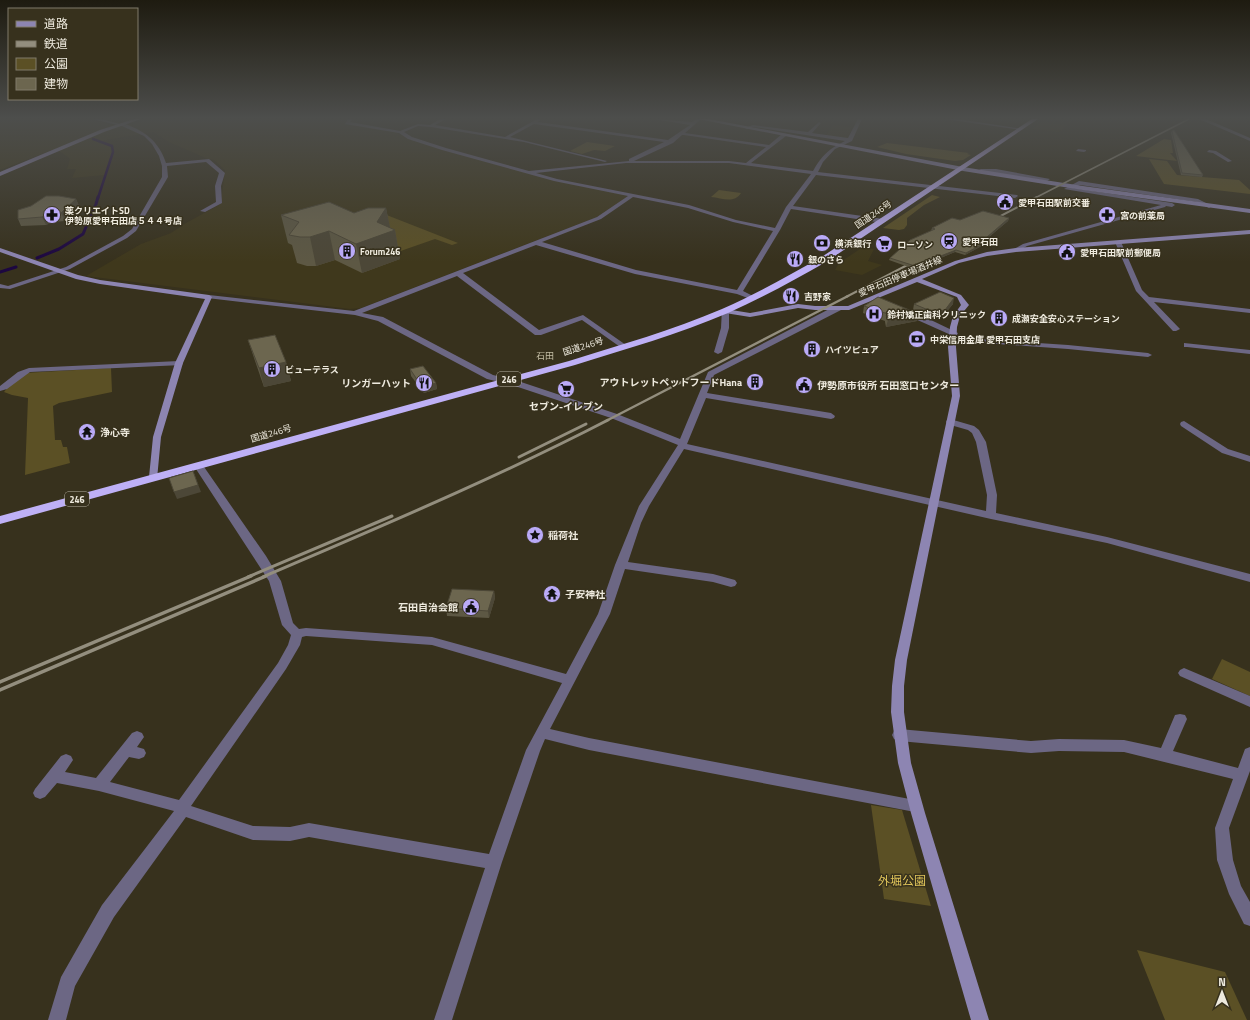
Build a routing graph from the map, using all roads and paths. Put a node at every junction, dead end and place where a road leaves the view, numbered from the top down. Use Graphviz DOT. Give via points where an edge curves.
graph roads {
  1 [pos="18,167"];
  2 [pos="165,167"];
  3 [pos="214,167"];
  4 [pos="511,167"];
  5 [pos="579,167"];
  6 [pos="765,167"];
  7 [pos="818,167"];
  8 [pos="955,167"];
  9 [pos="963,168"];
  10 [pos="530,172"];
  11 [pos="981,172"];
  12 [pos="0,174"];
  13 [pos="815,174"];
  14 [pos="1047,179"];
  15 [pos="935,187"];
  16 [pos="633,196"];
  17 [pos="1015,196"];
  18 [pos="1180,202"];
  19 [pos="1172,205"];
  20 [pos="1209,206"];
  21 [pos="789,207"];
  22 [pos="203,211"];
  23 [pos="1250,211"];
  24 [pos="883,221"];
  25 [pos="777,230"];
  26 [pos="1250,232"];
  27 [pos="1118,242"];
  28 [pos="537,243"];
  29 [pos="0,250"];
  30 [pos="1016,250"];
  31 [pos="58,272"];
  32 [pos="458,273"];
  33 [pos="916,279"];
  34 [pos="0,286"];
  35 [pos="739,292"];
  36 [pos="209,297"];
  37 [pos="753,298"];
  38 [pos="871,298"];
  39 [pos="1146,299"];
  40 [pos="885,303"];
  41 [pos="838,308"];
  42 [pos="899,308"];
  43 [pos="724,311"];
  44 [pos="1250,311"];
  45 [pos="355,314"];
  46 [pos="1176,329"];
  47 [pos="954,336"];
  48 [pos="1187,345"];
  49 [pos="623,346"];
  50 [pos="718,352"];
  51 [pos="1250,352"];
  52 [pos="1148,355"];
  53 [pos="179,363"];
  54 [pos="504,381"];
  55 [pos="0,388"];
  56 [pos="703,395"];
  57 [pos="830,416"];
  58 [pos="950,422"];
  59 [pos="1184,424"];
  60 [pos="682,444"];
  61 [pos="1250,460"];
  62 [pos="199,466"];
  63 [pos="154,477"];
  64 [pos="934,502"];
  65 [pos="991,516"];
  66 [pos="0,520"];
  67 [pos="620,565"];
  68 [pos="1250,578"];
  69 [pos="731,583"];
  70 [pos="297,634"];
  71 [pos="1184,673"];
  72 [pos="570,680"];
  73 [pos="1250,702"];
  74 [pos="1180,719"];
  75 [pos="543,732"];
  76 [pos="899,735"];
  77 [pos="137,737"];
  78 [pos="1250,753"];
  79 [pos="1165,755"];
  80 [pos="66,760"];
  81 [pos="1241,775"];
  82 [pos="54,776"];
  83 [pos="99,785"];
  84 [pos="40,794"];
  85 [pos="915,806"];
  86 [pos="182,808"];
  87 [pos="494,862"];
  88 [pos="1250,918"];
  89 [pos="57,1020"];
  90 [pos="443,1020"];
  91 [pos="980,1020"];
  1 -- 12 [label="street"];
  2 -- 31 [label="street" via="166,177 131,233"];
  3 -- 22 [label="street" via="222,173 218,186 219,202"];
  4 -- 10 [label="street"];
  5 -- 10 [label="street"];
  6 -- 13 [label="street"];
  7 -- 13 [label="street"];
  8 -- 9 [label="street"];
  9 -- 11 [label="street"];
  9 -- 15 [label="highway, 国道246号 / 246"];
  10 -- 16 [label="street"];
  11 -- 14 [label="street" via="996,171"];
  11 -- 18 [label="street"];
  13 -- 15 [label="street"];
  13 -- 21 [label="street"];
  15 -- 17 [label="street"];
  15 -- 24 [label="highway, 国道246号 / 246"];
  16 -- 25 [label="street"];
  16 -- 28 [label="street" via="599,218"];
  18 -- 19 [label="street"];
  18 -- 20 [label="street"];
  19 -- 20 [label="street" via="1067,189 1079,183 1198,201"];
  19 -- 30 [label="street" via="1148,209 1025,245"];
  20 -- 23 [label="street"];
  21 -- 24 [label="street"];
  21 -- 25 [label="street"];
  24 -- 37 [label="highway, 国道246号 / 246" via="823,260"];
  25 -- 35 [label="street"];
  26 -- 27 [label="street, 愛甲石田停車場酒井線"];
  27 -- 30 [label="street, 愛甲石田停車場酒井線"];
  27 -- 39 [label="street" via="1139,291"];
  28 -- 32 [label="street"];
  28 -- 35 [label="street" via="634,272"];
  29 -- 31 [label="street"];
  30 -- 33 [label="street, 愛甲石田停車場酒井線" via="967,259"];
  31 -- 34 [label="street" via="8,288"];
  31 -- 36 [label="street" via="100,282"];
  32 -- 45 [label="street"];
  32 -- 49 [label="street" via="538,333 583,317"];
  33 -- 38 [label="street, 愛甲石田停車場酒井線"];
  33 -- 47 [label="street" via="955,294 963,300 965,305 956,320"];
  35 -- 37 [label="street"];
  36 -- 45 [label="street"];
  36 -- 53 [label="street"];
  37 -- 43 [label="highway, 国道246号 / 246"];
  38 -- 40 [label="street"];
  38 -- 41 [label="street, 愛甲石田停車場酒井線" via="849,308"];
  39 -- 44 [label="street"];
  39 -- 46 [label="street"];
  41 -- 43 [label="street, 愛甲石田停車場酒井線" via="798,306 750,315"];
  41 -- 56 [label="street" via="711,374"];
  42 -- 47 [label="street"];
  43 -- 49 [label="highway, 国道246号 / 246" via="682,328"];
  43 -- 50 [label="street" via="724,328"];
  45 -- 54 [label="street" via="380,320 490,377"];
  47 -- 52 [label="street"];
  47 -- 58 [label="street" via="956,396"];
  48 -- 51 [label="street"];
  49 -- 54 [label="highway, 国道246号 / 246"];
  53 -- 55 [label="street" via="29,370 18,374 6,386"];
  53 -- 63 [label="street" via="157,437"];
  54 -- 60 [label="street" via="614,416"];
  54 -- 62 [label="highway, 国道246号 / 246"];
  56 -- 57 [label="street"];
  56 -- 60 [label="street"];
  58 -- 64 [label="street"];
  58 -- 65 [label="street" via="971,428 981,442 992,495"];
  59 -- 61 [label="street" via="1224,451"];
  60 -- 64 [label="street"];
  60 -- 67 [label="street" via="644,506"];
  62 -- 63 [label="highway, 国道246号 / 246"];
  62 -- 70 [label="street" via="275,581 288,625"];
  63 -- 66 [label="highway, 国道246号 / 246"];
  64 -- 65 [label="street"];
  64 -- 76 [label="street" via="899,671 896,709"];
  65 -- 68 [label="street" via="1107,540"];
  67 -- 69 [label="street" via="713,578"];
  67 -- 72 [label="street" via="604,614"];
  70 -- 72 [label="street" via="306,632 432,641"];
  70 -- 86 [label="street" via="282,666"];
  71 -- 73 [label="street"];
  72 -- 75 [label="street"];
  74 -- 79 [label="street"];
  75 -- 85 [label="street" via="589,744"];
  75 -- 87 [label="street" via="533,750"];
  76 -- 79 [label="street" via="1031,747 1124,746"];
  76 -- 85 [label="street" via="906,776"];
  77 -- 83 [label="street" via="132,752"];
  78 -- 81 [label="street"];
  79 -- 81 [label="street"];
  80 -- 82 [label="street"];
  81 -- 88 [label="street" via="1222,828 1225,860 1234,889"];
  82 -- 83 [label="street"];
  82 -- 84 [label="street"];
  83 -- 86 [label="street"];
  85 -- 91 [label="street"];
  86 -- 87 [label="street" via="253,833 290,834 309,830"];
  86 -- 89 [label="street" via="108,911 67,983"];
  87 -- 90 [label="street"];
}
